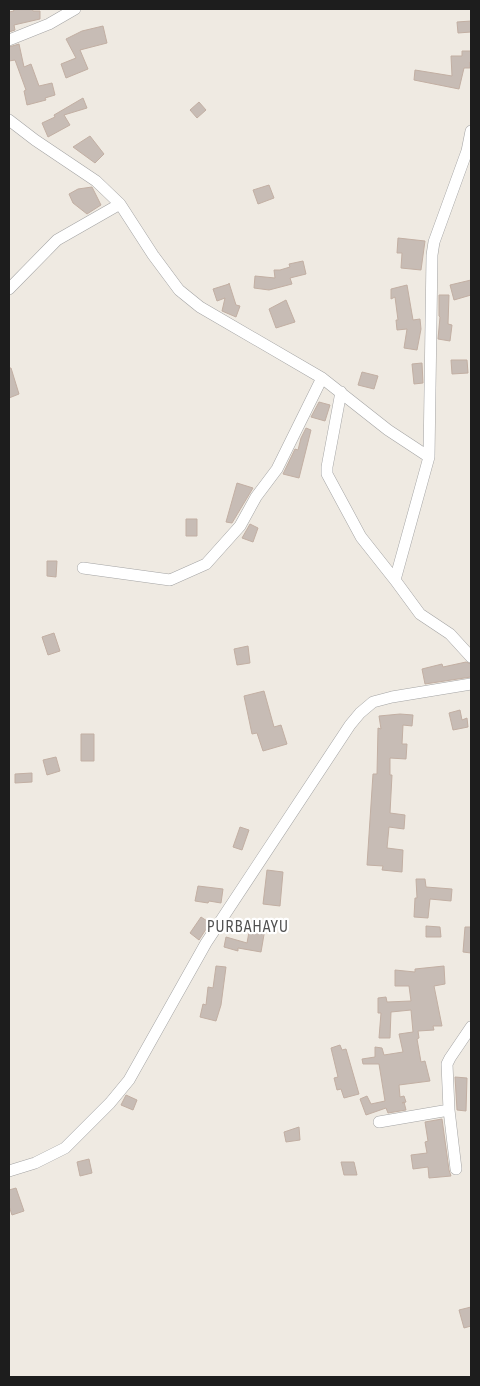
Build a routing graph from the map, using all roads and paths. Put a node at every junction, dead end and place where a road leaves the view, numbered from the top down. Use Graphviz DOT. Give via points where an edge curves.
graph roads {
  1 [pos="75,9"];
  2 [pos="9,40"];
  3 [pos="9,120"];
  4 [pos="471,131"];
  5 [pos="120,204"];
  6 [pos="9,289"];
  7 [pos="322,378"];
  8 [pos="341,392"];
  9 [pos="429,457"];
  10 [pos="83,568"];
  11 [pos="395,580"];
  12 [pos="471,657"];
  13 [pos="471,684"];
  14 [pos="471,1027"];
  15 [pos="449,1110"];
  16 [pos="379,1122"];
  17 [pos="456,1169"];
  18 [pos="9,1171"];
  1 -- 2 [label="street" via="49,24"];
  3 -- 5 [label="street" via="96,181"];
  4 -- 9 [label="street" via="432,254"];
  5 -- 6 [label="street" via="57,240"];
  5 -- 7 [label="street" via="179,290 200,307"];
  7 -- 8 [label="street"];
  7 -- 10 [label="street" via="277,469 240,526 206,564 170,580"];
  8 -- 9 [label="street" via="388,430"];
  8 -- 11 [label="street" via="327,474 360,538"];
  9 -- 11 [label="street"];
  11 -- 12 [label="street" via="420,614 450,634"];
  13 -- 18 [label="street" via="392,697 373,702 360,713 206,943 129,1080 65,1148"];
  14 -- 15 [label="street" via="447,1064"];
  15 -- 16 [label="street"];
  15 -- 17 [label="street"];
}
